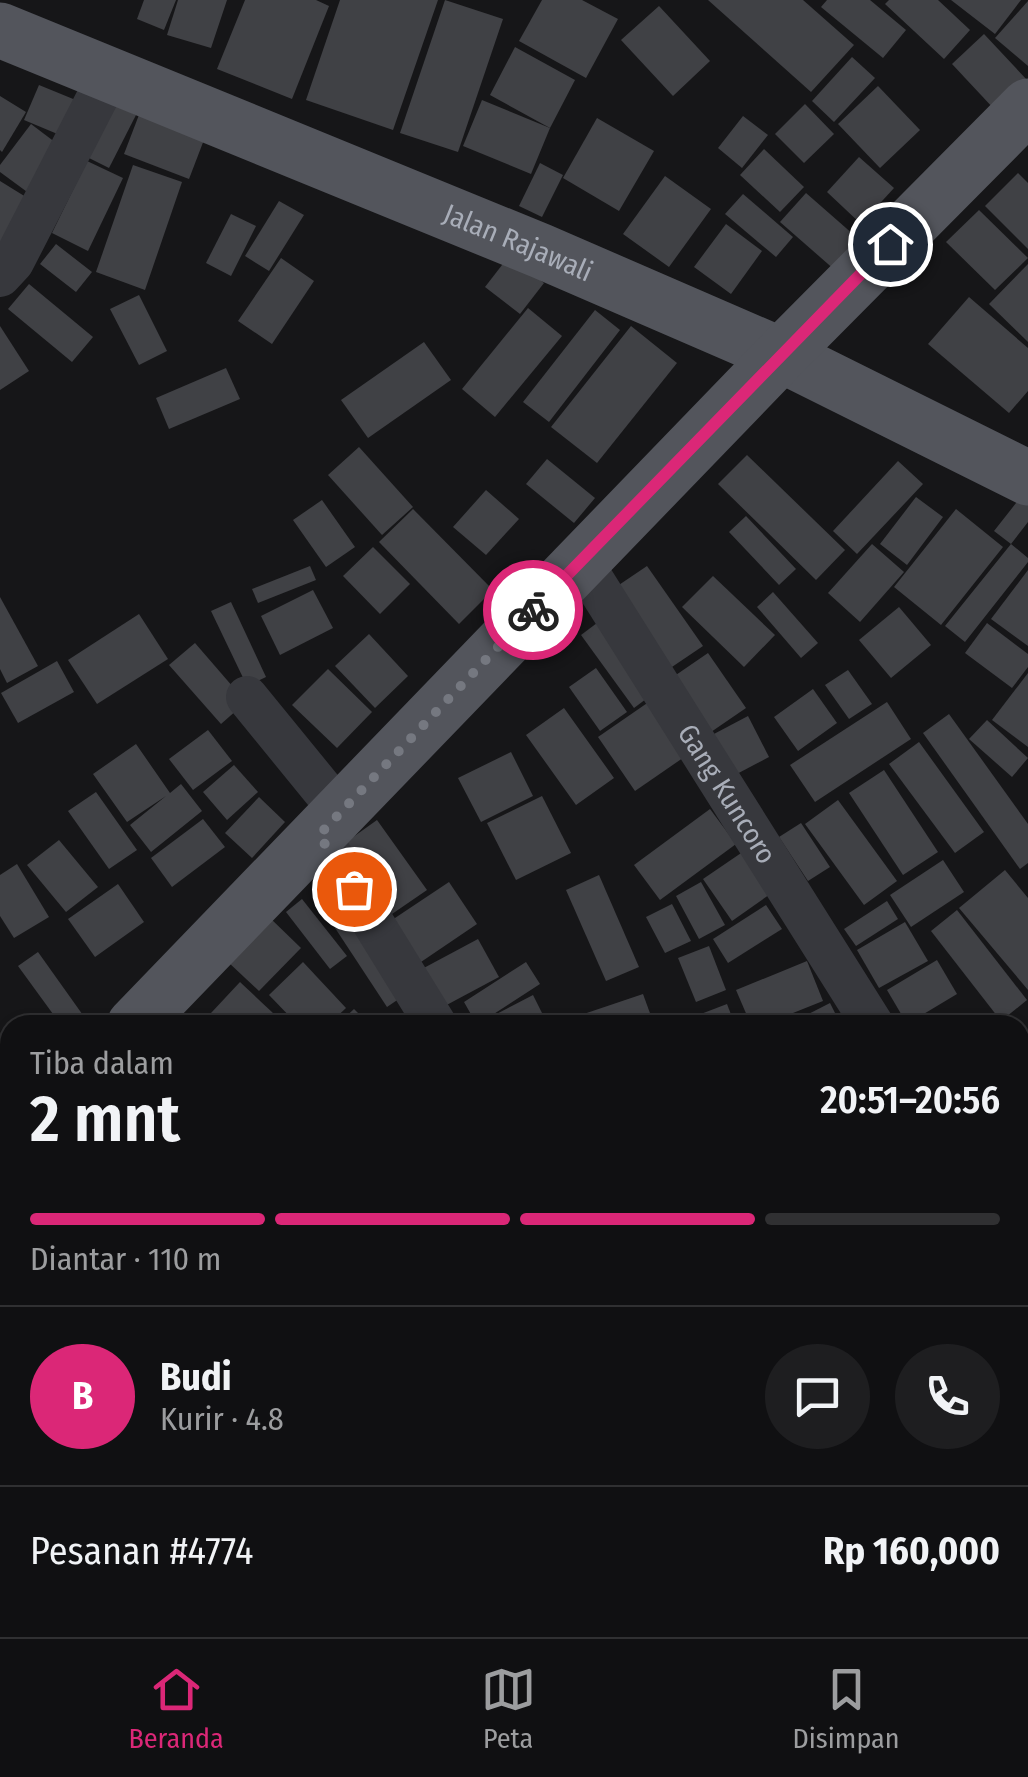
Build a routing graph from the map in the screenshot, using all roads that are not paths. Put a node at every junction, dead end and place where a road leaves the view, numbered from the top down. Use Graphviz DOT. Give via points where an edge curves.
graph roads {
  1 [pos="0,30"];
  2 [pos="109,74"];
  3 [pos="1028,106"];
  4 [pos="0,276"];
  5 [pos="780,355"];
  6 [pos="1028,478"];
  7 [pos="581,561"];
  8 [pos="247,697"];
  9 [pos="330,823"];
  10 [pos="144,1015"];
  11 [pos="431,1015"];
  12 [pos="867,1015"];
  1 -- 2 [label="main road, Jalan Rajawali"];
  2 -- 4 [label="street"];
  2 -- 5 [label="main road, Jalan Rajawali"];
  3 -- 5 [label="main road"];
  5 -- 6 [label="main road, Jalan Rajawali"];
  5 -- 7 [label="main road"];
  7 -- 9 [label="main road"];
  7 -- 12 [label="street, Gang Kuncoro"];
  8 -- 9 [label="street"];
  9 -- 10 [label="main road"];
  9 -- 11 [label="street"];
}
